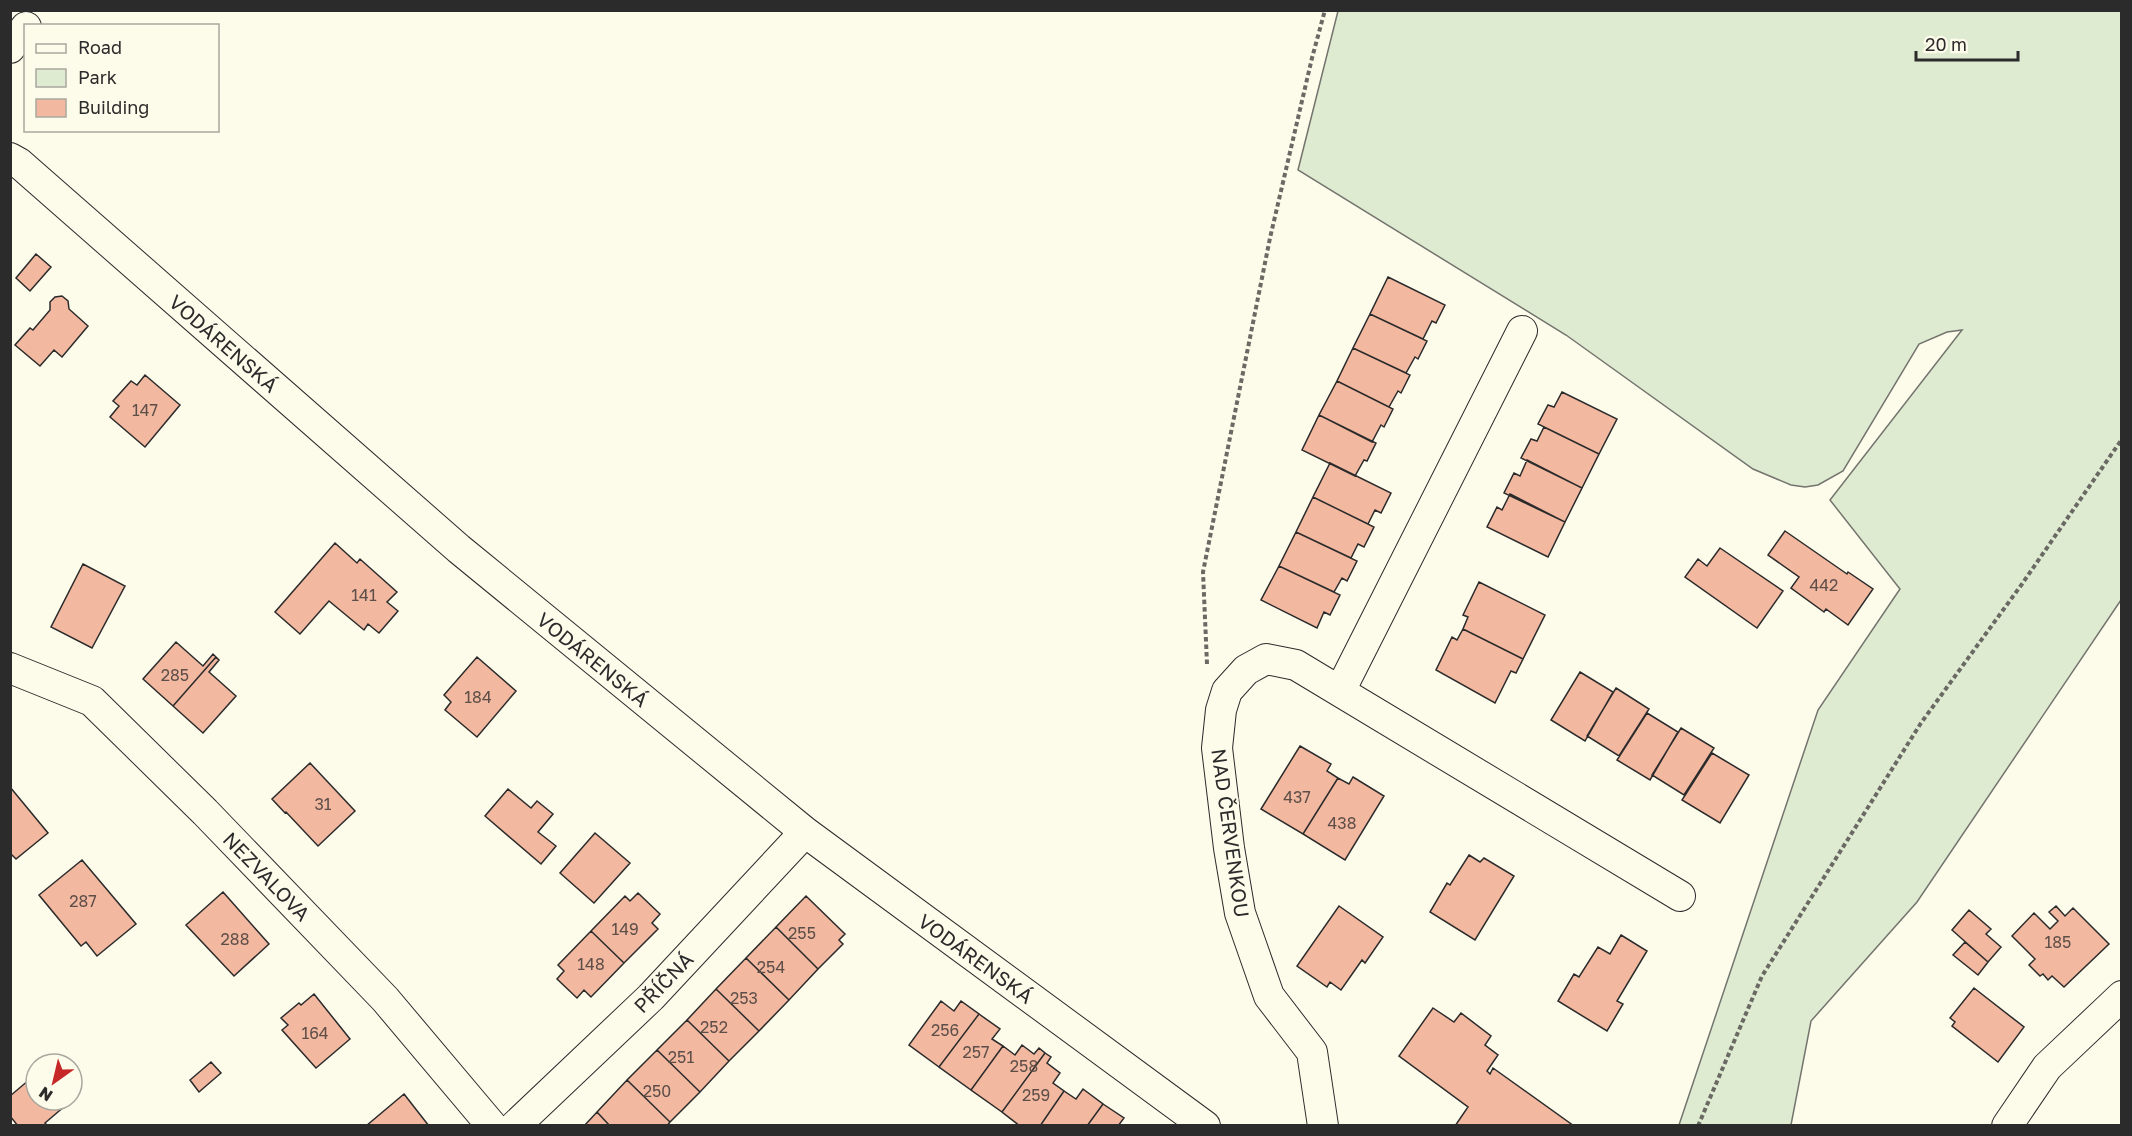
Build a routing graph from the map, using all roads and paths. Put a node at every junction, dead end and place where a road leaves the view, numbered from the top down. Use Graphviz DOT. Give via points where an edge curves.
graph roads {
  1 [pos="37,10"];
  2 [pos="1325,10"];
  3 [pos="27,24"];
  4 [pos="24,29"];
  5 [pos="10,48"];
  6 [pos="10,158"];
  7 [pos="1522,331"];
  8 [pos="2121,439"];
  9 [pos="10,668"];
  10 [pos="1227,691"];
  11 [pos="1340,691"];
  12 [pos="805,832"];
  13 [pos="1680,896"];
  14 [pos="2121,996"];
  15 [pos="492,1125"];
  16 [pos="515,1125"];
  17 [pos="1205,1125"];
  18 [pos="1323,1125"];
  19 [pos="1698,1125"];
  20 [pos="2007,1125"];
  1 -- 3 [label="street"];
  2 -- 10 [label="path" via="1270,238 1203,572 1207,665"];
  4 -- 5 [label="street"];
  6 -- 12 [label="street, VODÁRENSKÁ" via="459,549"];
  7 -- 11 [label="street"];
  8 -- 19 [label="path" via="1922,723 1762,975"];
  9 -- 15 [label="street, NEZVALOVA" via="92,701 385,999"];
  10 -- 11 [label="street, NAD ČERVENKOU" via="1246,670 1266,659 1296,665"];
  10 -- 18 [label="street, NAD ČERVENKOU" via="1217,748 1240,913 1269,996 1312,1052"];
  11 -- 13 [label="street, NAD ČERVENKOU"];
  12 -- 16 [label="street, PŘÍČNÁ" via="651,997"];
  12 -- 17 [label="street, VODÁRENSKÁ"];
  14 -- 20 [label="street" via="2047,1067"];
}
